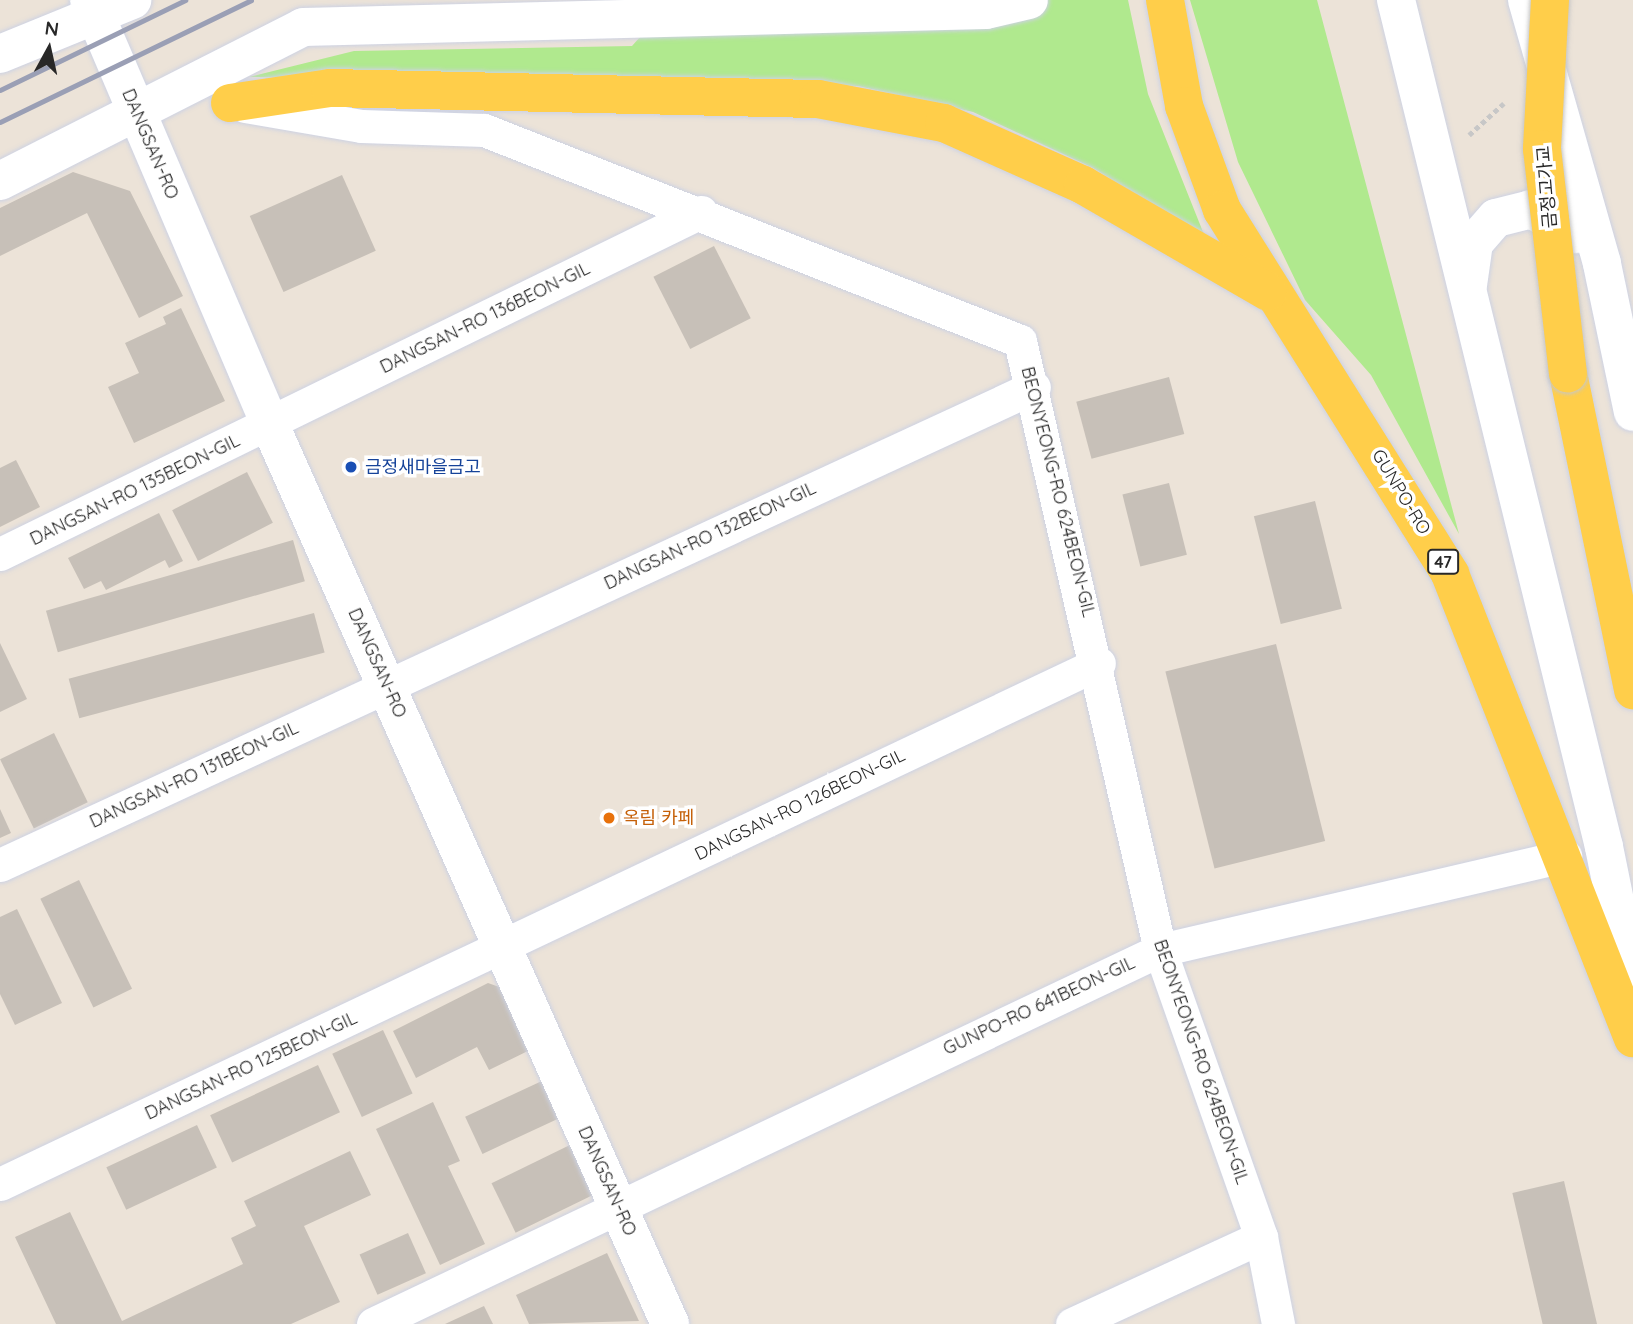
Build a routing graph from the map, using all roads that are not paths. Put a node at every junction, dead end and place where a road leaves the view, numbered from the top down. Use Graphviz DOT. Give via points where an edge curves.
graph roads {
  1 [pos="132,0"];
  2 [pos="1029,0"];
  3 [pos="1165,0"];
  4 [pos="1396,0"];
  5 [pos="1527,0"];
  6 [pos="1550,0"];
  7 [pos="92,5"];
  8 [pos="0,54"];
  9 [pos="230,103"];
  10 [pos="139,116"];
  11 [pos="0,181"];
  12 [pos="701,212"];
  13 [pos="1602,264"];
  14 [pos="1467,292"];
  15 [pos="1272,294"];
  16 [pos="1034,387"];
  17 [pos="1633,412"];
  18 [pos="270,425"];
  19 [pos="0,554"];
  20 [pos="1099,663"];
  21 [pos="387,685"];
  22 [pos="1633,690"];
  23 [pos="1565,856"];
  24 [pos="0,865"];
  25 [pos="502,948"];
  26 [pos="1160,950"];
  27 [pos="1633,990"];
  28 [pos="1633,1038"];
  29 [pos="0,1184"];
  30 [pos="618,1204"];
  31 [pos="1261,1237"];
  32 [pos="373,1324"];
  33 [pos="670,1324"];
  34 [pos="1072,1324"];
  35 [pos="1278,1324"];
  1 -- 7 [label="street"];
  2 -- 10 [label="street" via="986,10 303,27"];
  3 -- 15 [label="main road, GUNPO-RO / 47" via="1184,106 1217,197"];
  4 -- 14 [label="street" via="1433,168"];
  5 -- 13 [label="street"];
  6 -- 22 [label="main road, 금정고가교, bridge" via="1542,149 1568,373"];
  7 -- 8 [label="street"];
  7 -- 10 [label="street, DANGSAN-RO"];
  9 -- 10 [label="street"];
  9 -- 12 [label="street, BEONYEONG-RO 624BEON-GIL" via="360,126 484,130"];
  9 -- 15 [label="main road" via="330,88 818,99 944,123 1083,185"];
  10 -- 11 [label="street"];
  10 -- 18 [label="street, DANGSAN-RO"];
  12 -- 16 [label="street, BEONYEONG-RO 624BEON-GIL" via="1020,341"];
  12 -- 18 [label="street, DANGSAN-RO 136BEON-GIL"];
  13 -- 14 [label="street" via="1570,228 1531,209 1496,218 1474,243"];
  13 -- 17 [label="street"];
  14 -- 27 [label="street"];
  15 -- 23 [label="main road, GUNPO-RO / 47" via="1450,573"];
  16 -- 20 [label="street, BEONYEONG-RO 624BEON-GIL"];
  16 -- 21 [label="street, DANGSAN-RO 132BEON-GIL"];
  18 -- 19 [label="street, DANGSAN-RO 135BEON-GIL"];
  18 -- 21 [label="street, DANGSAN-RO"];
  20 -- 25 [label="street, DANGSAN-RO 126BEON-GIL"];
  20 -- 26 [label="street, BEONYEONG-RO 624BEON-GIL"];
  21 -- 24 [label="street, DANGSAN-RO 131BEON-GIL"];
  21 -- 25 [label="street, DANGSAN-RO"];
  23 -- 26 [label="street, GUNPO-RO 641BEON-GIL"];
  23 -- 28 [label="main road, GUNPO-RO / 47"];
  25 -- 29 [label="street, DANGSAN-RO 125BEON-GIL"];
  25 -- 30 [label="street, DANGSAN-RO"];
  26 -- 30 [label="street, GUNPO-RO 641BEON-GIL"];
  26 -- 31 [label="street, BEONYEONG-RO 624BEON-GIL"];
  30 -- 32 [label="street, GUNPO-RO 641BEON-GIL"];
  30 -- 33 [label="street, DANGSAN-RO"];
  31 -- 34 [label="street"];
  31 -- 35 [label="street, BEONYEONG-RO 624BEON-GIL"];
}
